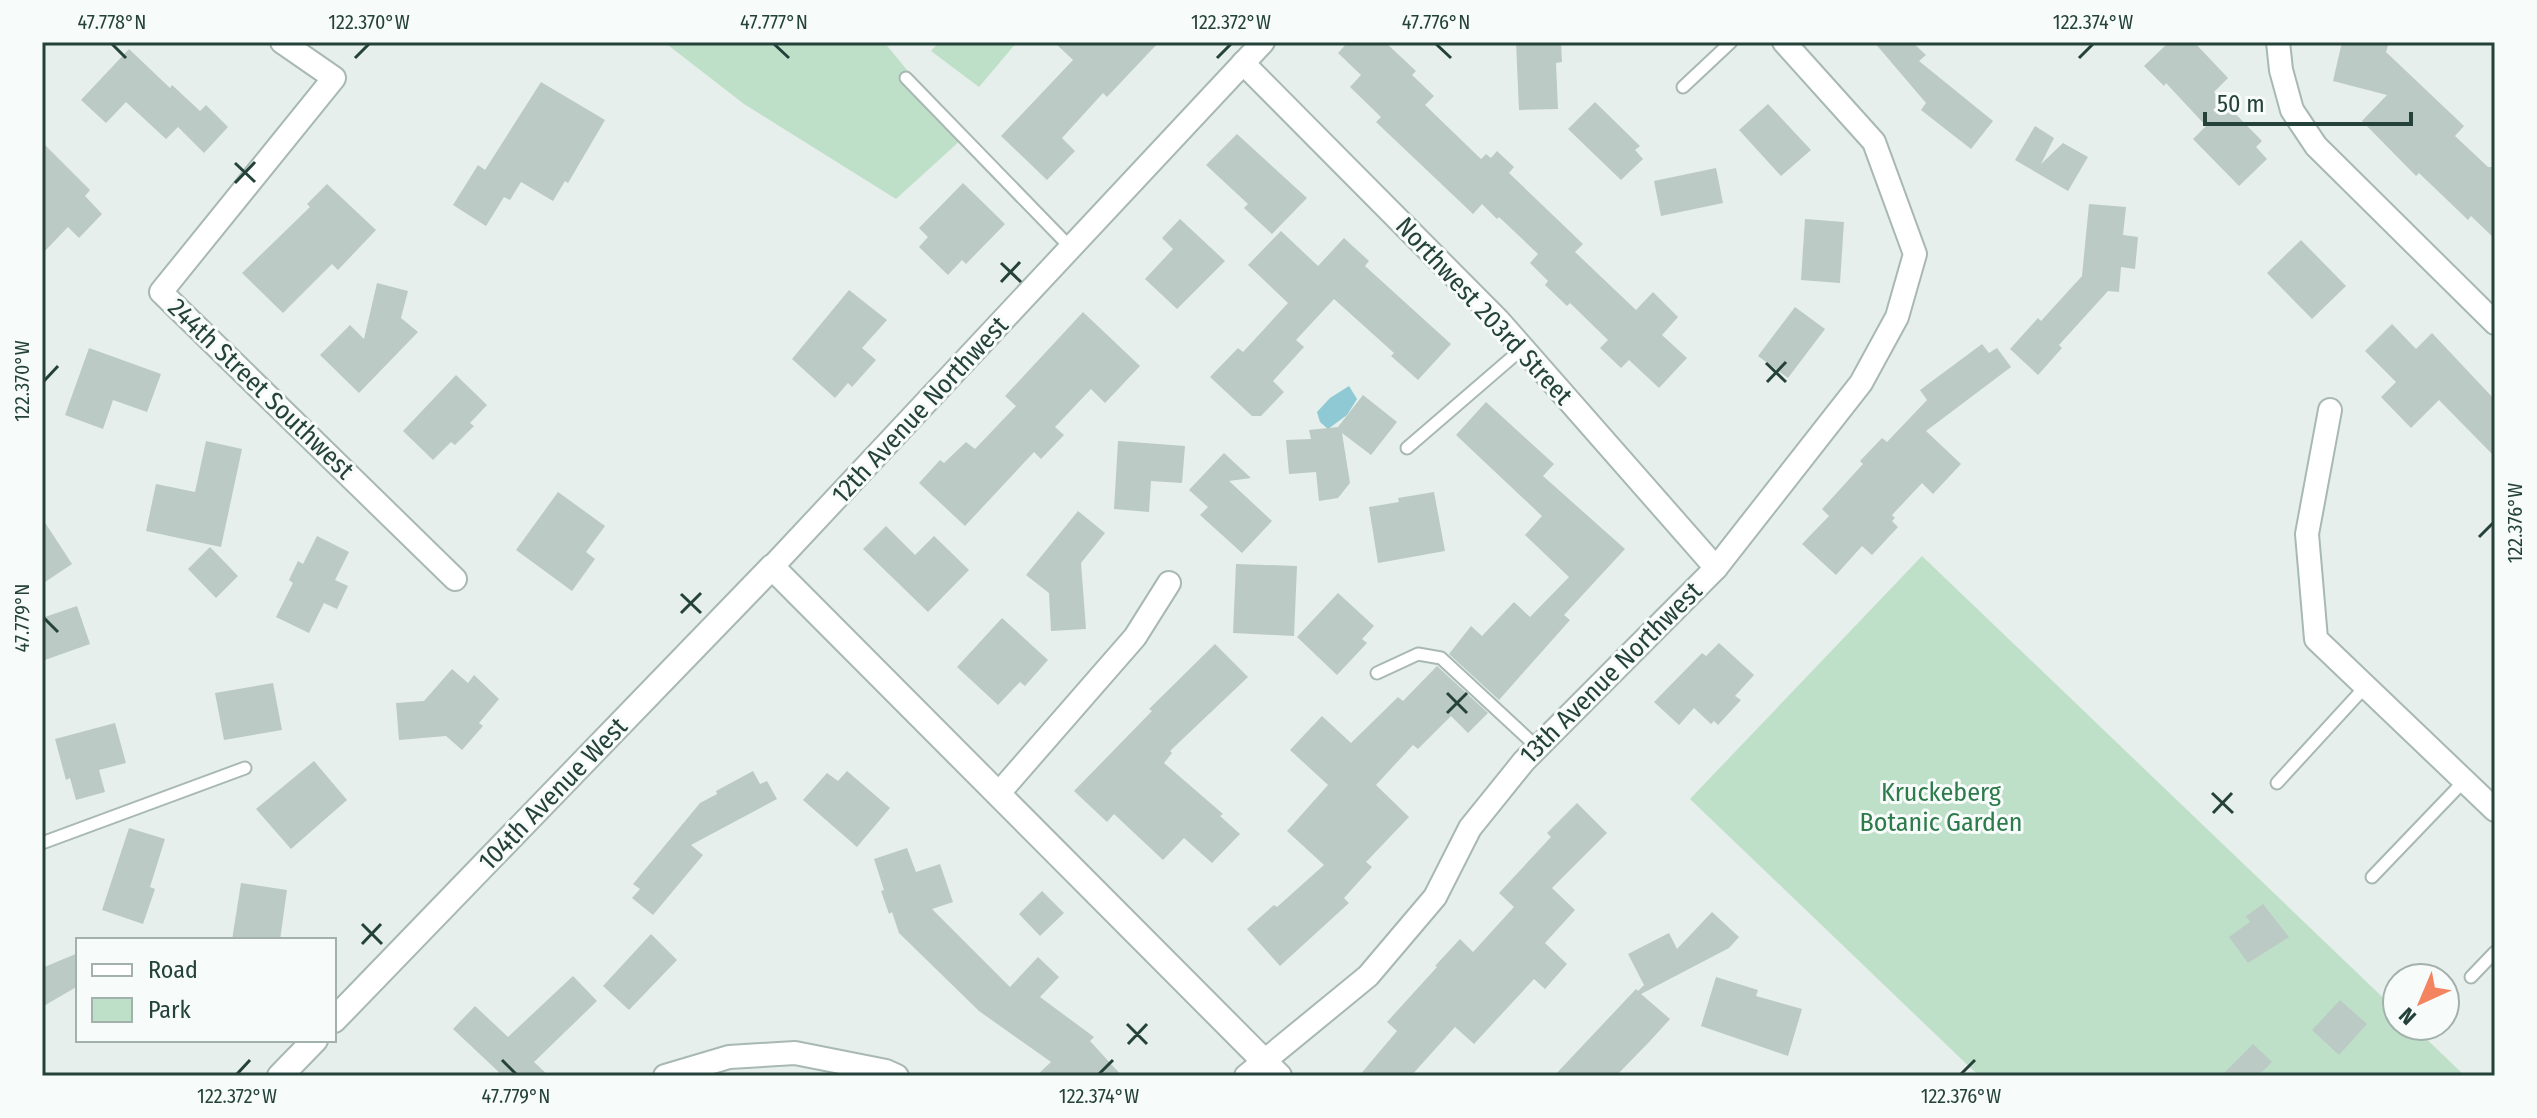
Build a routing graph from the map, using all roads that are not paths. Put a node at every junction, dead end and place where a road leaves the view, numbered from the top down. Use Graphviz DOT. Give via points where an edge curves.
graph roads {
  1 [pos="282,42"];
  2 [pos="1263,42"];
  3 [pos="1731,42"];
  4 [pos="1784,42"];
  5 [pos="2278,42"];
  6 [pos="1243,63"];
  7 [pos="906,78"];
  8 [pos="1683,87"];
  9 [pos="1072,248"];
  10 [pos="2495,323"];
  11 [pos="1523,348"];
  12 [pos="2330,410"];
  13 [pos="1407,448"];
  14 [pos="772,567"];
  15 [pos="1716,568"];
  16 [pos="455,579"];
  17 [pos="1169,583"];
  18 [pos="1377,673"];
  19 [pos="2365,687"];
  20 [pos="1537,747"];
  21 [pos="245,768"];
  22 [pos="2465,780"];
  23 [pos="2277,783"];
  24 [pos="999,793"];
  25 [pos="2495,810"];
  26 [pos="42,843"];
  27 [pos="2372,877"];
  28 [pos="2495,952"];
  29 [pos="2471,977"];
  30 [pos="336,1018"];
  31 [pos="313,1042"];
  32 [pos="1263,1071"];
  33 [pos="280,1076"];
  34 [pos="665,1076"];
  35 [pos="897,1076"];
  1 -- 16 [label="street, 244th Street Southwest" via="334,78 161,292"];
  2 -- 6 [label="street, 12th Avenue Northwest"];
  3 -- 8 [label="lane"];
  4 -- 15 [label="street, 13th Avenue Northwest" via="1874,142 1915,254 1897,317 1861,383"];
  5 -- 10 [label="street" via="2292,110 2316,146"];
  6 -- 9 [label="street, 12th Avenue Northwest"];
  6 -- 11 [label="street, Northwest 203rd Street"];
  7 -- 9 [label="lane"];
  9 -- 14 [label="street, 12th Avenue Northwest"];
  11 -- 13 [label="lane"];
  11 -- 15 [label="street, Northwest 203rd Street"];
  12 -- 19 [label="street" via="2307,534 2316,639"];
  14 -- 24 [label="street"];
  14 -- 30 [label="street, 104th Avenue West"];
  15 -- 20 [label="street, 13th Avenue Northwest"];
  17 -- 24 [label="street" via="1135,637"];
  18 -- 20 [label="lane" via="1418,654 1441,658"];
  19 -- 22 [label="street"];
  19 -- 23 [label="lane"];
  20 -- 32 [label="street, 13th Avenue Northwest" via="1470,828 1435,897 1368,976"];
  21 -- 26 [label="lane"];
  22 -- 25 [label="street"];
  22 -- 27 [label="lane"];
  24 -- 32 [label="street"];
  28 -- 29 [label="lane"];
  31 -- 33 [label="street"];
  34 -- 35 [label="street" via="729,1057 795,1053"];
}
